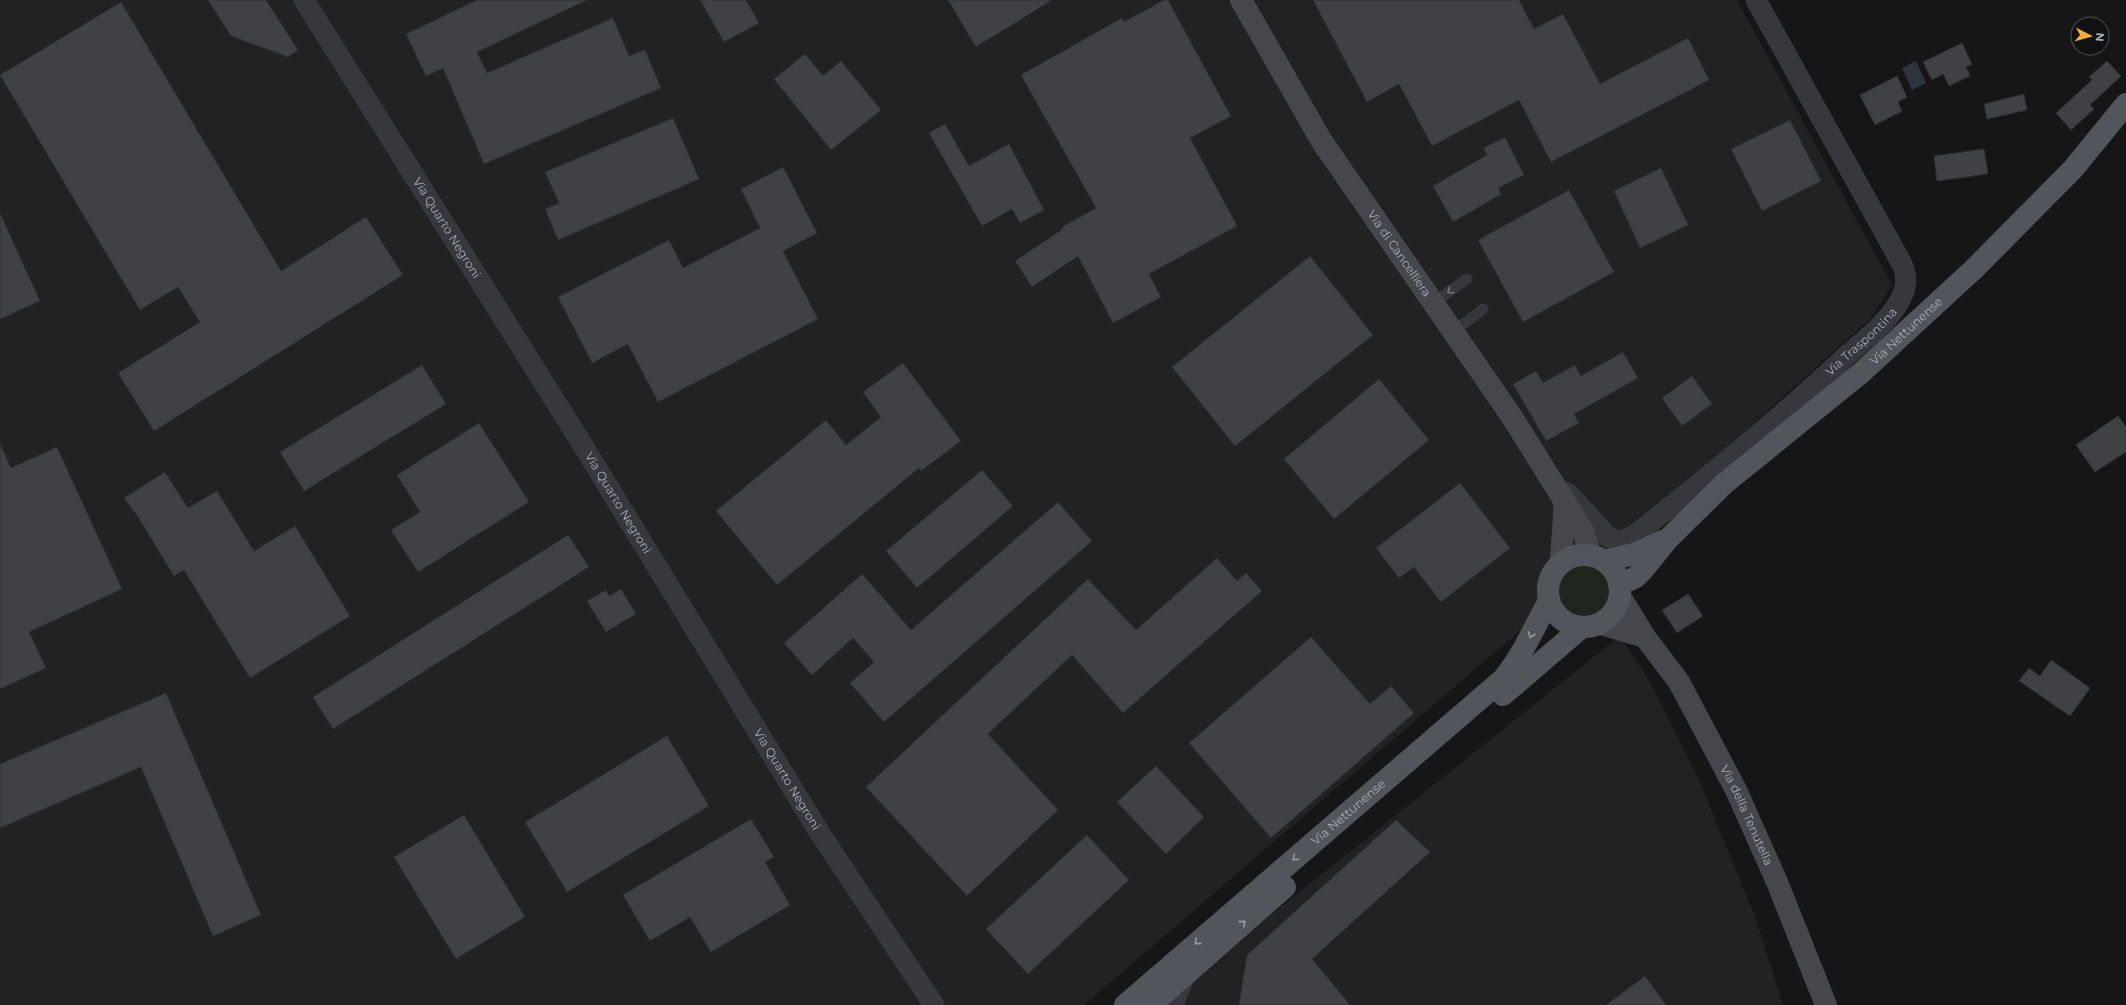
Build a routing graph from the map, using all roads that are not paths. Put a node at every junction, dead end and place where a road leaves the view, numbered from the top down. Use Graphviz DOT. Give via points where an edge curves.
graph roads {
  1 [pos="304,0"];
  2 [pos="1240,0"];
  3 [pos="1756,0"];
  4 [pos="2126,104"];
  5 [pos="1467,279"];
  6 [pos="1433,303"];
  7 [pos="1484,309"];
  8 [pos="1453,332"];
  9 [pos="1561,496"];
  10 [pos="1668,539"];
  11 [pos="1597,558"];
  12 [pos="1561,563"];
  13 [pos="1619,590"];
  14 [pos="1549,601"];
  15 [pos="1590,626"];
  16 [pos="1644,638"];
  17 [pos="1186,974"];
  18 [pos="934,1005"];
  19 [pos="1125,1005"];
  20 [pos="1151,1005"];
  21 [pos="1173,1005"];
  22 [pos="1826,1005"];
  1 -- 18 [label="street, Via Quarto Negroni" via="575,432 821,835"];
  2 -- 6 [label="street, Via di Cancelliera" via="1321,140"];
  3 -- 9 [label="street, Via Traspontina" via="1899,259 1907,276 1903,293 1883,322 1820,382 1635,535 1620,542 1608,538 1568,493"];
  4 -- 10 [label="main road, Via Nettunense" via="2082,160 1974,269 1861,373 1725,483"];
  5 -- 6 [label="lane, one-way"];
  6 -- 8 [label="street, Via di Cancelliera"];
  7 -- 8 [label="lane"];
  8 -- 9 [label="street, Via di Cancelliera" via="1512,417"];
  9 -- 11 [label="street, Via di Cancelliera"];
  9 -- 12 [label="street" via="1565,520"];
  10 -- 11 [label="main road, Via Nettunense" via="1634,554"];
  10 -- 13 [label="main road, Via Nettunense" via="1636,578"];
  11 -- 12 [label="main road, Via Nettunense" via="1575,556"];
  11 -- 13 [label="main road" via="1616,575"];
  12 -- 14 [label="main road" via="1549,580"];
  13 -- 15 [label="main road, Via Nettunense" via="1613,612"];
  13 -- 16 [label="street, Via della Tenutella"];
  14 -- 15 [label="main road" via="1553,611 1570,625"];
  14 -- 19 [label="main road, Via Nettunense, one-way" via="1525,648 1503,679"];
  15 -- 16 [label="street"];
  17 -- 15 [label="main road, Via Nettunense, one-way"];
  16 -- 22 [label="street, Via della Tenutella" via="1679,682 1736,790 1777,882"];
  17 -- 20 [label="main road, Via Nettunense"];
  17 -- 21 [label="street"];
}
